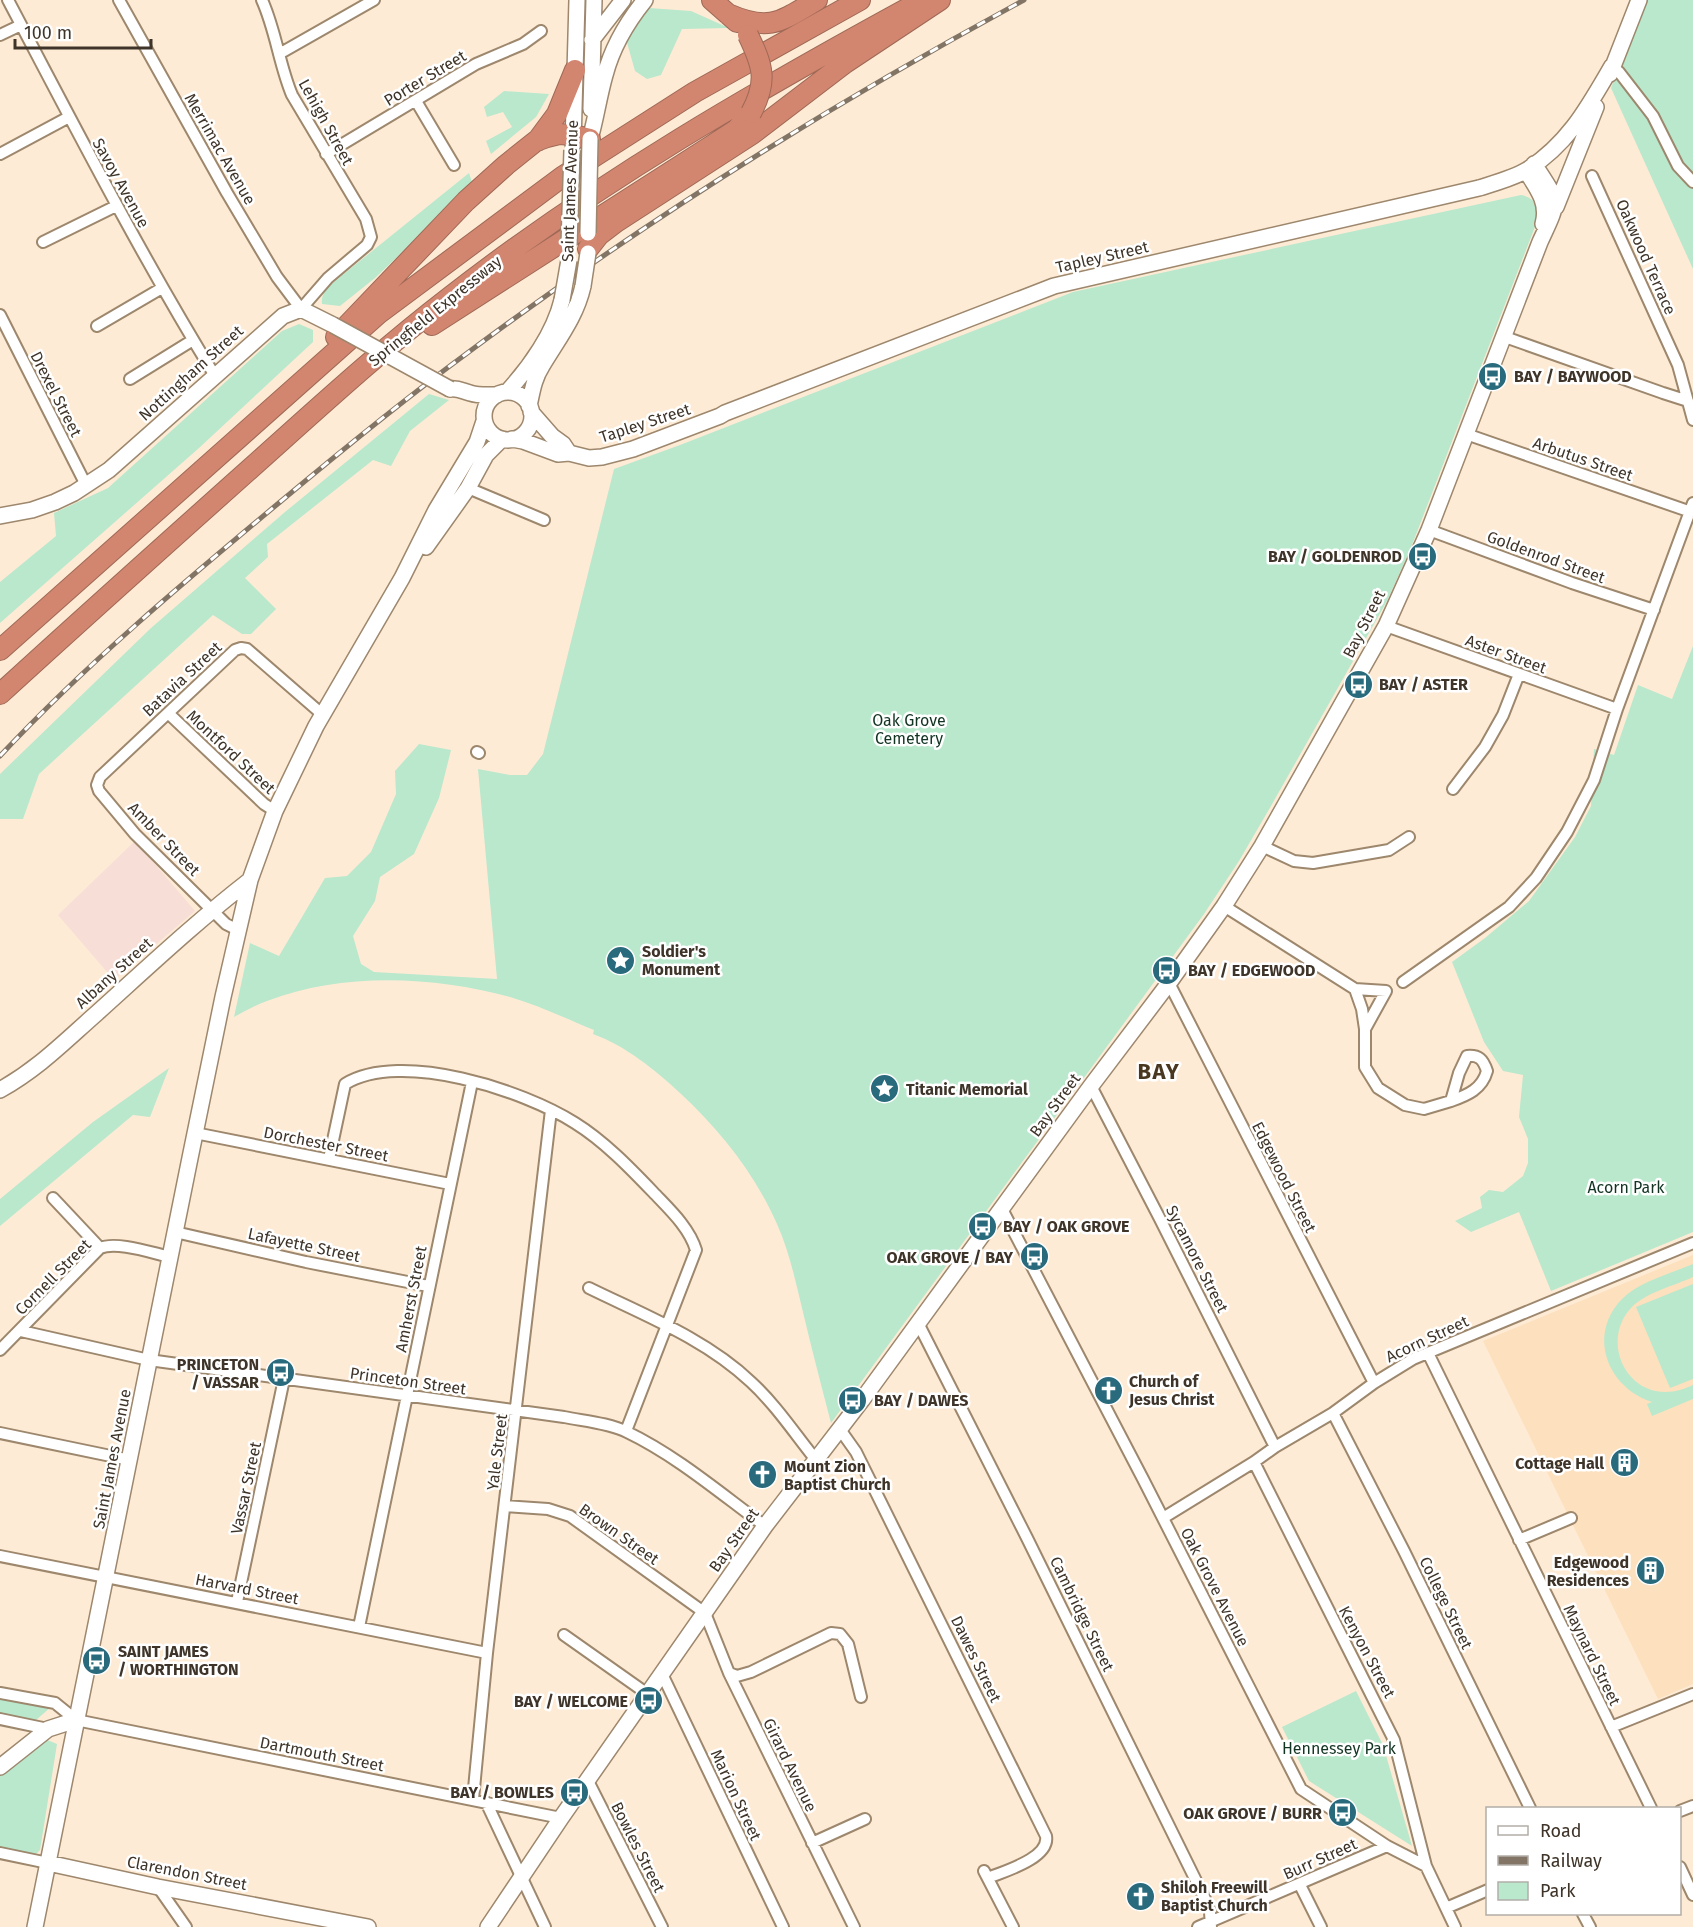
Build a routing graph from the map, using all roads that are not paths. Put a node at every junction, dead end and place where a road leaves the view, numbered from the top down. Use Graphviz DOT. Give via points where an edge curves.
graph roads {
  1 [pos="8,0"];
  2 [pos="118,0"];
  3 [pos="262,0"];
  4 [pos="374,0"];
  5 [pos="577,0"];
  6 [pos="594,0"];
  7 [pos="623,0"];
  8 [pos="645,0"];
  9 [pos="712,0"];
  10 [pos="817,0"];
  11 [pos="860,0"];
  12 [pos="923,0"];
  13 [pos="940,0"];
  14 [pos="1639,0"];
  15 [pos="728,14"];
  16 [pos="21,25"];
  17 [pos="541,31"];
  18 [pos="0,35"];
  19 [pos="593,39"];
  20 [pos="279,54"];
  21 [pos="1612,66"];
  22 [pos="575,70"];
  23 [pos="416,101"];
  24 [pos="69,117"];
  25 [pos="536,141"];
  26 [pos="579,141"];
  27 [pos="0,154"];
  28 [pos="326,154"];
  29 [pos="454,165"];
  30 [pos="1530,167"];
  31 [pos="1592,176"];
  32 [pos="1693,182"];
  33 [pos="116,206"];
  34 [pos="1554,210"];
  35 [pos="366,219"];
  36 [pos="43,242"];
  37 [pos="1540,242"];
  38 [pos="580,248"];
  39 [pos="162,288"];
  40 [pos="301,309"];
  41 [pos="0,315"];
  42 [pos="97,326"];
  43 [pos="1505,336"];
  44 [pos="193,340"];
  45 [pos="215,376"];
  46 [pos="130,379"];
  47 [pos="343,386"];
  48 [pos="450,389"];
  49 [pos="502,393"];
  50 [pos="285,396"];
  51 [pos="1688,400"];
  52 [pos="530,409"];
  53 [pos="484,419"];
  54 [pos="1693,420"];
  55 [pos="1466,434"];
  56 [pos="507,439"];
  57 [pos="569,453"];
  58 [pos="86,485"];
  59 [pos="468,488"];
  60 [pos="1692,507"];
  61 [pos="0,516"];
  62 [pos="544,520"];
  63 [pos="1429,530"];
  64 [pos="402,578"];
  65 [pos="1654,610"];
  66 [pos="1386,626"];
  67 [pos="0,650"];
  68 [pos="1519,674"];
  69 [pos="0,693"];
  70 [pos="1617,710"];
  71 [pos="168,713"];
  72 [pos="323,715"];
  73 [pos="97,785"];
  74 [pos="1453,789"];
  75 [pos="275,811"];
  76 [pos="1409,837"];
  77 [pos="1262,846"];
  78 [pos="250,880"];
  79 [pos="1224,906"];
  80 [pos="213,910"];
  81 [pos="238,930"];
  82 [pos="1403,982"];
  83 [pos="1169,983"];
  84 [pos="1354,988"];
  85 [pos="1365,1029"];
  86 [pos="472,1082"];
  87 [pos="1091,1086"];
  88 [pos="0,1090"];
  89 [pos="1452,1101"];
  90 [pos="551,1110"];
  91 [pos="195,1133"];
  92 [pos="329,1159"];
  93 [pos="450,1184"];
  94 [pos="53,1198"];
  95 [pos="1002,1209"];
  96 [pos="175,1232"];
  97 [pos="1693,1243"];
  98 [pos="100,1248"];
  99 [pos="171,1257"];
  100 [pos="428,1286"];
  101 [pos="588,1288"];
  102 [pos="918,1323"];
  103 [pos="666,1326"];
  104 [pos="21,1331"];
  105 [pos="0,1350"];
  106 [pos="1428,1353"];
  107 [pos="149,1360"];
  108 [pos="284,1379"];
  109 [pos="1374,1383"];
  110 [pos="408,1395"];
  111 [pos="517,1411"];
  112 [pos="1333,1413"];
  113 [pos="838,1428"];
  114 [pos="626,1431"];
  115 [pos="0,1433"];
  116 [pos="1275,1447"];
  117 [pos="130,1460"];
  118 [pos="816,1460"];
  119 [pos="1254,1462"];
  120 [pos="506,1506"];
  121 [pos="1163,1518"];
  122 [pos="1571,1518"];
  123 [pos="765,1526"];
  124 [pos="1520,1540"];
  125 [pos="0,1556"];
  126 [pos="106,1578"];
  127 [pos="237,1602"];
  128 [pos="705,1613"];
  129 [pos="359,1627"];
  130 [pos="564,1635"];
  131 [pos="488,1653"];
  132 [pos="729,1673"];
  133 [pos="662,1674"];
  134 [pos="0,1693"];
  135 [pos="1693,1694"];
  136 [pos="649,1695"];
  137 [pos="861,1697"];
  138 [pos="0,1719"];
  139 [pos="76,1720"];
  140 [pos="1611,1726"];
  141 [pos="48,1729"];
  142 [pos="0,1767"];
  143 [pos="588,1781"];
  144 [pos="472,1799"];
  145 [pos="486,1802"];
  146 [pos="1529,1807"];
  147 [pos="1650,1807"];
  148 [pos="561,1818"];
  149 [pos="865,1819"];
  150 [pos="812,1844"];
  151 [pos="1387,1846"];
  152 [pos="0,1853"];
  153 [pos="48,1863"];
  154 [pos="1426,1866"];
  155 [pos="1681,1869"];
  156 [pos="521,1880"];
  157 [pos="1300,1885"];
  158 [pos="158,1887"];
  159 [pos="1486,1891"];
  160 [pos="1693,1894"];
  161 [pos="1446,1908"];
  162 [pos="1211,1924"];
  163 [pos="35,1927"];
  164 [pos="186,1927"];
  165 [pos="368,1927"];
  166 [pos="488,1927"];
  167 [pos="545,1927"];
  168 [pos="662,1927"];
  169 [pos="783,1927"];
  170 [pos="854,1927"];
  171 [pos="1013,1927"];
  172 [pos="1198,1927"];
  173 [pos="1321,1927"];
  174 [pos="1455,1927"];
  1 -- 16 [label="street, Savoy Avenue"];
  2 -- 40 [label="street, Merrimac Avenue" via="227,193 277,277"];
  3 -- 20 [label="street, Lehigh Street"];
  4 -- 20 [label="street"];
  5 -- 22 [label="main road, Saint James Avenue"];
  6 -- 19 [label="main road, Saint James Avenue"];
  7 -- 19 [label="main road"];
  8 -- 26 [label="main road" via="609,66"];
  9 -- 15 [label="highway"];
  10 -- 15 [label="highway" via="771,24"];
  11 -- 50 [label="highway, Springfield Expressway" via="695,92 562,177 378,314"];
  12 -- 47 [label="highway, Springfield Expressway" via="624,173 460,289"];
  13 -- 38 [label="highway" via="845,63 752,134"];
  14 -- 21 [label="main road"];
  15 -- 47 [label="highway, bridge" via="748,35 761,63 762,75 759,97 736,130"];
  16 -- 18 [label="street"];
  16 -- 24 [label="street, Savoy Avenue"];
  17 -- 23 [label="street, Porter Street"];
  19 -- 22 [label="main road"];
  19 -- 26 [label="main road, Saint James Avenue"];
  20 -- 28 [label="street, Lehigh Street" via="292,95"];
  21 -- 30 [label="main road, Tapley Street" via="1581,120 1562,142"];
  21 -- 32 [label="street" via="1653,116 1678,166"];
  21 -- 34 [label="main road, Bay Street"];
  22 -- 25 [label="highway" via="557,114"];
  22 -- 26 [label="main road, Saint James Avenue"];
  23 -- 28 [label="street, Porter Street"];
  23 -- 29 [label="street"];
  24 -- 27 [label="street"];
  24 -- 33 [label="street, Savoy Avenue"];
  25 -- 26 [label="highway" via="559,134"];
  25 -- 50 [label="highway" via="466,201 349,322"];
  26 -- 38 [label="main road, Saint James Avenue, bridge"];
  26 -- 38 [label="main road, Saint James Avenue, bridge"];
  28 -- 35 [label="street, Lehigh Street"];
  30 -- 34 [label="main road" via="1555,196"];
  30 -- 37 [label="main road, Bay Street" via="1545,208"];
  30 -- 57 [label="main road, Tapley Street" via="1449,196 1054,286 633,449 589,458"];
  31 -- 51 [label="street, Oakwood Terrace" via="1678,365"];
  33 -- 36 [label="street"];
  33 -- 39 [label="street, Savoy Avenue"];
  34 -- 37 [label="main road, Bay Street"];
  35 -- 40 [label="street, Nottingham Street" via="371,237 367,245 328,278"];
  37 -- 43 [label="main road, Bay Street"];
  38 -- 49 [label="main road, Saint James Avenue, bridge" via="552,325 521,377"];
  38 -- 52 [label="main road, Saint James Avenue, bridge" via="583,286 567,326 541,367"];
  39 -- 42 [label="street"];
  39 -- 44 [label="street, Savoy Avenue"];
  40 -- 45 [label="main road, Nottingham Street" via="283,316"];
  40 -- 48 [label="main road, bridge"];
  41 -- 58 [label="street, Drexel Street"];
  43 -- 51 [label="street"];
  43 -- 55 [label="main road, Bay Street"];
  44 -- 45 [label="street, Savoy Avenue"];
  44 -- 46 [label="street"];
  45 -- 58 [label="main road, Nottingham Street" via="128,454"];
  47 -- 69 [label="highway, Springfield Expressway"];
  48 -- 49 [label="main road" via="481,395"];
  48 -- 53 [label="main road"];
  49 -- 52 [label="main road" via="520,396"];
  49 -- 53 [label="main road" via="488,402"];
  50 -- 67 [label="highway, Springfield Expressway"];
  51 -- 54 [label="street, Oakwood Terrace"];
  52 -- 56 [label="main road" via="527,430"];
  52 -- 57 [label="main road"];
  53 -- 56 [label="main road" via="491,433"];
  53 -- 64 [label="main road" via="477,442 436,510"];
  55 -- 60 [label="street, Arbutus Street"];
  55 -- 63 [label="main road, Bay Street"];
  56 -- 57 [label="main road, Tapley Street" via="558,454"];
  56 -- 59 [label="main road" via="486,455"];
  58 -- 61 [label="main road, Nottingham Street" via="55,502"];
  59 -- 62 [label="street"];
  59 -- 64 [label="main road"];
  60 -- 65 [label="street"];
  63 -- 65 [label="street, Goldenrod Street"];
  63 -- 66 [label="main road, Bay Street"];
  64 -- 72 [label="main road, Saint James Avenue"];
  65 -- 70 [label="street"];
  66 -- 68 [label="street, Aster Street"];
  66 -- 77 [label="main road, Bay Street"];
  68 -- 70 [label="street, Aster Street"];
  68 -- 74 [label="street" via="1485,747"];
  70 -- 82 [label="street" via="1594,780 1567,832 1536,878 1509,907"];
  71 -- 72 [label="street, Batavia Street" via="241,648 247,649"];
  71 -- 73 [label="street, Batavia Street" via="100,777"];
  71 -- 75 [label="street, Montford Street"];
  72 -- 75 [label="main road, Saint James Avenue"];
  73 -- 80 [label="street, Amber Street" via="135,834"];
  75 -- 78 [label="main road, Saint James Avenue"];
  76 -- 77 [label="street" via="1389,850 1313,863 1294,861"];
  77 -- 79 [label="main road, Bay Street"];
  78 -- 80 [label="main road, Albany Street"];
  78 -- 81 [label="main road, Saint James Avenue"];
  79 -- 83 [label="main road, Bay Street"];
  79 -- 84 [label="street"];
  80 -- 81 [label="street, Amber Street"];
  80 -- 88 [label="main road, Albany Street" via="60,1048"];
  81 -- 91 [label="main road, Saint James Avenue"];
  83 -- 87 [label="main road, Bay Street"];
  83 -- 109 [label="street, Edgewood Street"];
  84 -- 85 [label="street"];
  84 -- 85 [label="street" via="1386,991"];
  85 -- 89 [label="street" via="1365,1067 1378,1089 1405,1105 1424,1109"];
  86 -- 90 [label="street" via="511,1092"];
  86 -- 92 [label="street" via="430,1073 358,1076 345,1084"];
  86 -- 93 [label="street, Amherst Street"];
  87 -- 95 [label="main road, Bay Street"];
  87 -- 116 [label="street, Sycamore Street"];
  90 -- 103 [label="street" via="576,1123 609,1150 693,1238 696,1250"];
  90 -- 111 [label="street, Yale Street"];
  91 -- 92 [label="street, Dorchester Street"];
  91 -- 96 [label="main road, Saint James Avenue"];
  92 -- 93 [label="street, Dorchester Street"];
  93 -- 100 [label="street, Amherst Street"];
  94 -- 98 [label="street"];
  95 -- 102 [label="main road, Bay Street"];
  95 -- 121 [label="street, Oak Grove Avenue"];
  96 -- 99 [label="main road, Saint James Avenue"];
  96 -- 100 [label="street, Lafayette Street"];
  97 -- 106 [label="street, Acorn Street"];
  98 -- 99 [label="street, Cornell Street" via="122,1247"];
  98 -- 104 [label="street, Cornell Street"];
  99 -- 107 [label="main road, Saint James Avenue"];
  100 -- 110 [label="street, Amherst Street"];
  101 -- 103 [label="street"];
  102 -- 113 [label="main road, Bay Street"];
  102 -- 162 [label="street, Cambridge Street" via="1206,1901"];
  103 -- 114 [label="street"];
  103 -- 118 [label="street" via="699,1343 752,1382"];
  104 -- 105 [label="street, Cornell Street"];
  104 -- 107 [label="street, Princeton Street"];
  106 -- 109 [label="street, Acorn Street"];
  106 -- 124 [label="street, Maynard Street"];
  107 -- 108 [label="street, Princeton Street"];
  107 -- 117 [label="main road, Saint James Avenue"];
  108 -- 110 [label="street, Princeton Street"];
  108 -- 127 [label="street, Vassar Street"];
  109 -- 112 [label="street, Acorn Street"];
  110 -- 111 [label="street, Princeton Street"];
  110 -- 129 [label="street, Amherst Street"];
  111 -- 114 [label="street, Princeton Street"];
  111 -- 120 [label="street, Yale Street"];
  112 -- 116 [label="street, Acorn Street"];
  112 -- 146 [label="street, College Street"];
  113 -- 118 [label="main road, Bay Street"];
  113 -- 171 [label="street, Dawes Street" via="856,1452 1046,1836 1046,1846 1036,1856 986,1874"];
  114 -- 123 [label="street, Princeton Street" via="668,1456"];
  115 -- 117 [label="street"];
  116 -- 119 [label="street, Acorn Street"];
  117 -- 126 [label="main road, Saint James Avenue"];
  118 -- 123 [label="main road, Bay Street"];
  119 -- 121 [label="street, Acorn Street"];
  119 -- 154 [label="street, Kenyon Street" via="1394,1740"];
  120 -- 128 [label="street, Brown Street" via="548,1509 570,1516"];
  120 -- 131 [label="street, Yale Street"];
  121 -- 151 [label="street, Oak Grove Avenue" via="1301,1789"];
  122 -- 124 [label="street"];
  123 -- 128 [label="main road, Bay Street"];
  124 -- 140 [label="street, Maynard Street"];
  125 -- 126 [label="street, Harvard Street"];
  126 -- 127 [label="street, Harvard Street"];
  126 -- 139 [label="main road, Saint James Avenue"];
  127 -- 129 [label="street, Harvard Street"];
  128 -- 132 [label="street, Girard Avenue"];
  128 -- 133 [label="main road, Bay Street"];
  129 -- 131 [label="street, Harvard Street"];
  130 -- 136 [label="street"];
  131 -- 144 [label="street, Yale Street"];
  132 -- 137 [label="street" via="737,1676 751,1672 831,1633 840,1634 848,1644"];
  132 -- 150 [label="street, Girard Avenue"];
  133 -- 136 [label="main road, Bay Street"];
  133 -- 169 [label="street, Marion Street"];
  134 -- 139 [label="street" via="55,1704"];
  135 -- 140 [label="street"];
  136 -- 143 [label="main road, Bay Street"];
  138 -- 141 [label="street"];
  139 -- 141 [label="main road"];
  139 -- 144 [label="street, Dartmouth Street"];
  139 -- 153 [label="main road, Saint James Avenue"];
  140 -- 147 [label="street, Maynard Street"];
  141 -- 142 [label="main road"];
  143 -- 148 [label="main road, Bay Street"];
  143 -- 168 [label="street, Bowles Street"];
  144 -- 145 [label="street, Dartmouth Street"];
  145 -- 148 [label="street, Dartmouth Street"];
  145 -- 156 [label="street"];
  148 -- 156 [label="main road, Bay Street"];
  149 -- 150 [label="street"];
  150 -- 170 [label="street, Girard Avenue"];
  151 -- 154 [label="street, Oak Grove Avenue"];
  151 -- 157 [label="street, Burr Street"];
  152 -- 153 [label="street, Clarendon Street"];
  153 -- 158 [label="main road, Clarendon Street"];
  153 -- 163 [label="main road, Saint James Avenue"];
  154 -- 161 [label="street"];
  155 -- 160 [label="street"];
  156 -- 166 [label="main road, Bay Street"];
  156 -- 167 [label="street"];
  157 -- 162 [label="street, Burr Street"];
  157 -- 173 [label="street"];
  158 -- 164 [label="street"];
  158 -- 165 [label="main road, Clarendon Street"];
  159 -- 161 [label="street"];
  161 -- 174 [label="street"];
  162 -- 172 [label="street, Burr Street"];
}
